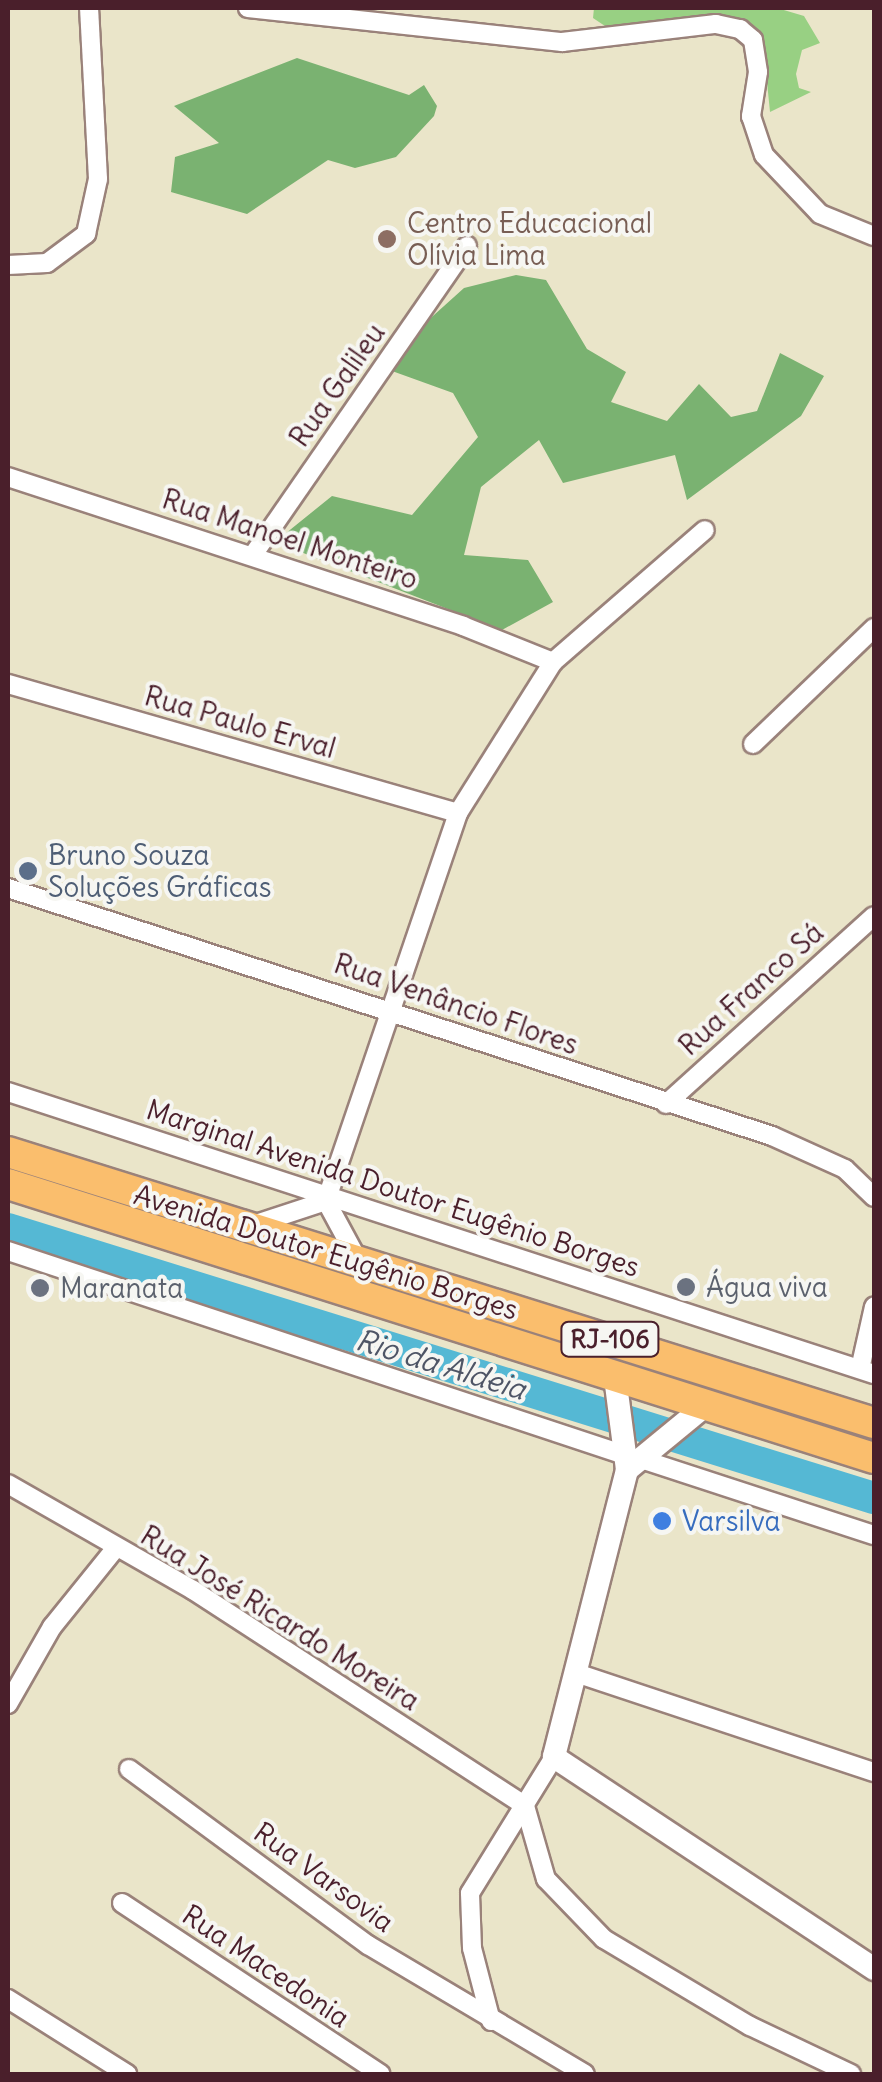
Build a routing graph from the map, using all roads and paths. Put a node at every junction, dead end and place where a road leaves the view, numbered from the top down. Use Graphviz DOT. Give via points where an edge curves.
graph roads {
  1 [pos="89,8"];
  2 [pos="248,8"];
  3 [pos="874,236"];
  4 [pos="466,246"];
  5 [pos="8,265"];
  6 [pos="8,478"];
  7 [pos="706,530"];
  8 [pos="253,554"];
  9 [pos="874,628"];
  10 [pos="553,662"];
  11 [pos="8,684"];
  12 [pos="753,744"];
  13 [pos="458,813"];
  14 [pos="8,888"];
  15 [pos="874,916"];
  16 [pos="390,1010"];
  17 [pos="8,1092"];
  18 [pos="666,1104"];
  19 [pos="8,1152"];
  20 [pos="8,1184"];
  21 [pos="874,1197"];
  22 [pos="326,1199"];
  23 [pos="248,1227"];
  24 [pos="8,1251"];
  25 [pos="360,1265"];
  26 [pos="874,1307"];
  27 [pos="867,1371"];
  28 [pos="616,1387"];
  29 [pos="695,1414"];
  30 [pos="874,1423"];
  31 [pos="634,1455"];
  32 [pos="874,1458"];
  33 [pos="11,1490"];
  34 [pos="874,1536"];
  35 [pos="115,1549"];
  36 [pos="579,1674"];
  37 [pos="8,1704"];
  38 [pos="554,1757"];
  39 [pos="129,1769"];
  40 [pos="874,1772"];
  41 [pos="525,1806"];
  42 [pos="122,1903"];
  43 [pos="874,1969"];
  44 [pos="8,1999"];
  45 [pos="491,2021"];
  46 [pos="127,2074"];
  47 [pos="380,2074"];
  48 [pos="584,2074"];
  49 [pos="852,2074"];
  1 -- 5 [label="street" via="98,179 86,234 48,263"];
  2 -- 3 [label="street" via="562,42 716,24 740,30 753,40 758,72 751,116 764,155 820,214"];
  4 -- 8 [label="street, Rua Galileu"];
  6 -- 8 [label="street, Rua Manoel Monteiro"];
  7 -- 10 [label="street"];
  8 -- 10 [label="street, Rua Manoel Monteiro"];
  9 -- 12 [label="street"];
  10 -- 13 [label="street"];
  11 -- 13 [label="street, Rua Paulo Erval"];
  13 -- 16 [label="street"];
  14 -- 16 [label="street, Rua Venâncio Flores"];
  15 -- 18 [label="street, Rua Franco Sá"];
  16 -- 18 [label="street, Rua Venâncio Flores"];
  16 -- 22 [label="street"];
  17 -- 22 [label="street, Marginal Avenida Doutor Eugênio Borges"];
  18 -- 21 [label="street, Rua Venâncio Flores" via="812,1150"];
  19 -- 23 [label="highway, Avenida Doutor Eugênio Borges / RJ-106"];
  20 -- 28 [label="highway, Avenida Doutor Eugênio Borges / RJ-106"];
  22 -- 23 [label="street"];
  22 -- 25 [label="street"];
  22 -- 27 [label="street, Marginal Avenida Doutor Eugênio Borges"];
  23 -- 25 [label="highway, Avenida Doutor Eugênio Borges / RJ-106"];
  24 -- 31 [label="street"];
  25 -- 30 [label="highway, Avenida Doutor Eugênio Borges / RJ-106"];
  26 -- 27 [label="street"];
  28 -- 29 [label="highway, Avenida Doutor Eugênio Borges / RJ-106"];
  28 -- 31 [label="street"];
  29 -- 31 [label="street"];
  29 -- 32 [label="highway, Avenida Doutor Eugênio Borges / RJ-106"];
  31 -- 34 [label="street"];
  31 -- 36 [label="street"];
  33 -- 35 [label="street"];
  35 -- 37 [label="street, Rua José Ricardo Moreira" via="52,1627"];
  35 -- 41 [label="street, Rua José Ricardo Moreira" via="193,1590"];
  36 -- 38 [label="street"];
  36 -- 40 [label="street"];
  38 -- 41 [label="street"];
  38 -- 43 [label="street"];
  39 -- 45 [label="street, Rua Varsovia" via="368,1945"];
  41 -- 45 [label="street" via="470,1893 472,1948"];
  41 -- 49 [label="street" via="546,1879 604,1938 750,2026"];
  42 -- 47 [label="street, Rua Macedonia"];
  44 -- 46 [label="street"];
  45 -- 48 [label="street, Rua Varsovia"];
}
